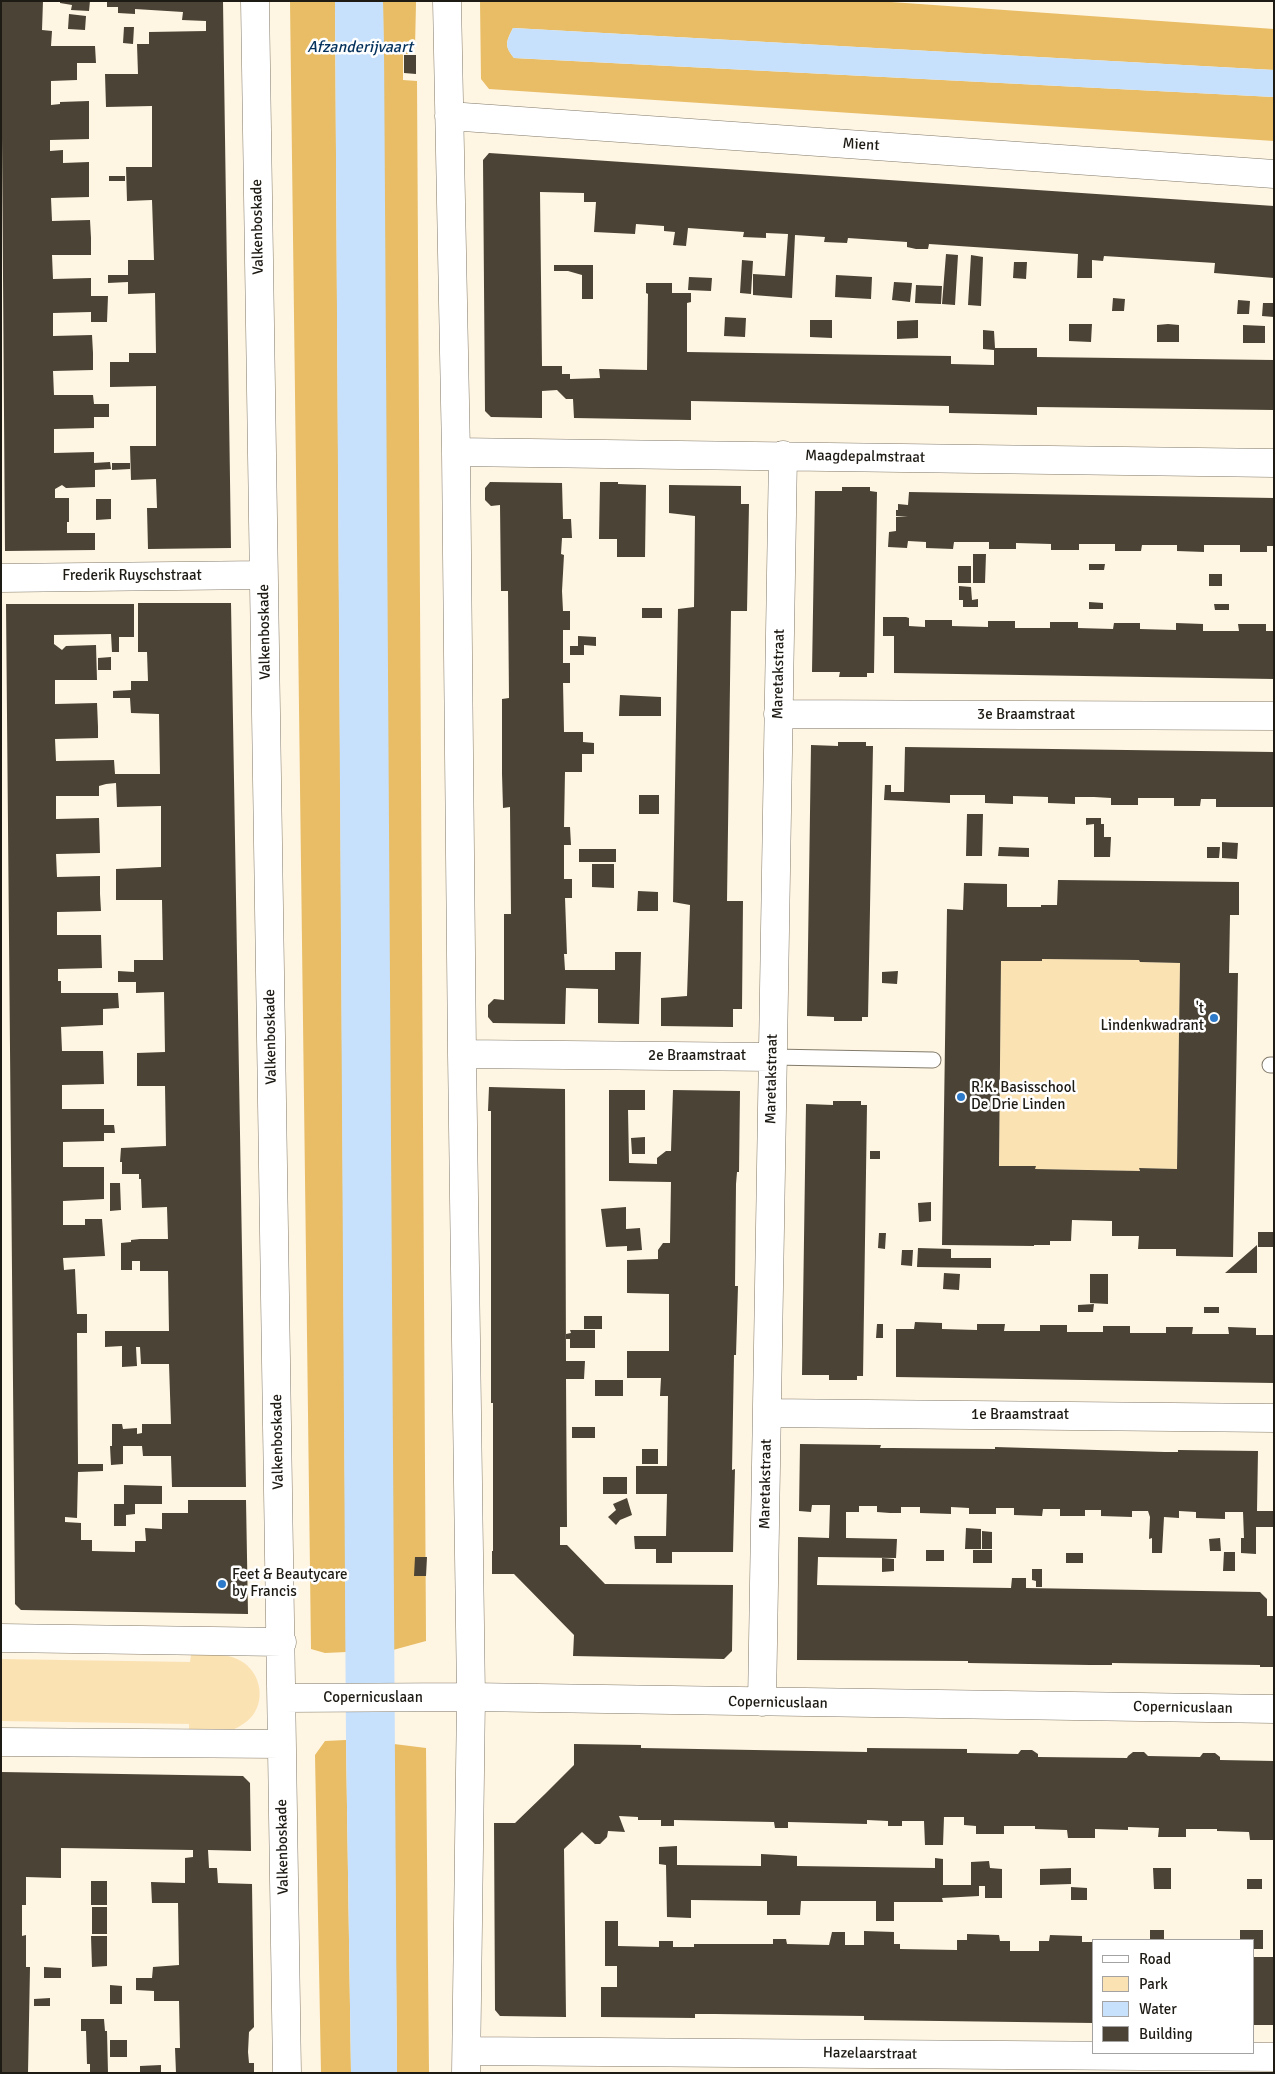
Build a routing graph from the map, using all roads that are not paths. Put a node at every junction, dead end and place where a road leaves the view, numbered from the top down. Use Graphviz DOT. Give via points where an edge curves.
graph roads {
  1 [pos="255,1"];
  2 [pos="447,1"];
  3 [pos="449,116"];
  4 [pos="1274,174"];
  5 [pos="456,452"];
  6 [pos="783,455"];
  7 [pos="1274,463"];
  8 [pos="264,576"];
  9 [pos="1,578"];
  10 [pos="778,714"];
  11 [pos="1274,716"];
  12 [pos="462,1054"];
  13 [pos="773,1057"];
  14 [pos="933,1060"];
  15 [pos="767,1413"];
  16 [pos="1274,1418"];
  17 [pos="1,1638"];
  18 [pos="282,1642"];
  19 [pos="471,1697"];
  20 [pos="282,1698"];
  21 [pos="762,1702"];
  22 [pos="1274,1709"];
  23 [pos="1,1742"];
  24 [pos="281,1744"];
  25 [pos="1274,2057"];
  26 [pos="466,2062"];
  27 [pos="287,2073"];
  1 -- 8 [label="street, Valkenboskade"];
  2 -- 3 [label="street"];
  3 -- 4 [label="street, Mient"];
  3 -- 5 [label="street"];
  5 -- 6 [label="street, Maagdepalmstraat"];
  5 -- 12 [label="street"];
  6 -- 7 [label="street, Maagdepalmstraat"];
  6 -- 10 [label="street, Maretakstraat"];
  8 -- 9 [label="street, Frederik Ruyschstraat"];
  8 -- 18 [label="street, Valkenboskade"];
  10 -- 11 [label="street, 3e Braamstraat"];
  10 -- 13 [label="street, Maretakstraat"];
  12 -- 13 [label="street, 2e Braamstraat"];
  12 -- 19 [label="street"];
  13 -- 14 [label="lane, 2e Braamstraat"];
  13 -- 15 [label="street, Maretakstraat"];
  15 -- 16 [label="street, 1e Braamstraat"];
  15 -- 21 [label="street, Maretakstraat"];
  17 -- 18 [label="street"];
  18 -- 20 [label="street, Valkenboskade"];
  19 -- 20 [label="street, Copernicuslaan"];
  19 -- 21 [label="street, Copernicuslaan"];
  19 -- 26 [label="street"];
  20 -- 24 [label="street, Valkenboskade"];
  21 -- 22 [label="street, Copernicuslaan"];
  23 -- 24 [label="street"];
  24 -- 27 [label="street, Valkenboskade"];
  25 -- 26 [label="street, Hazelaarstraat"];
}
